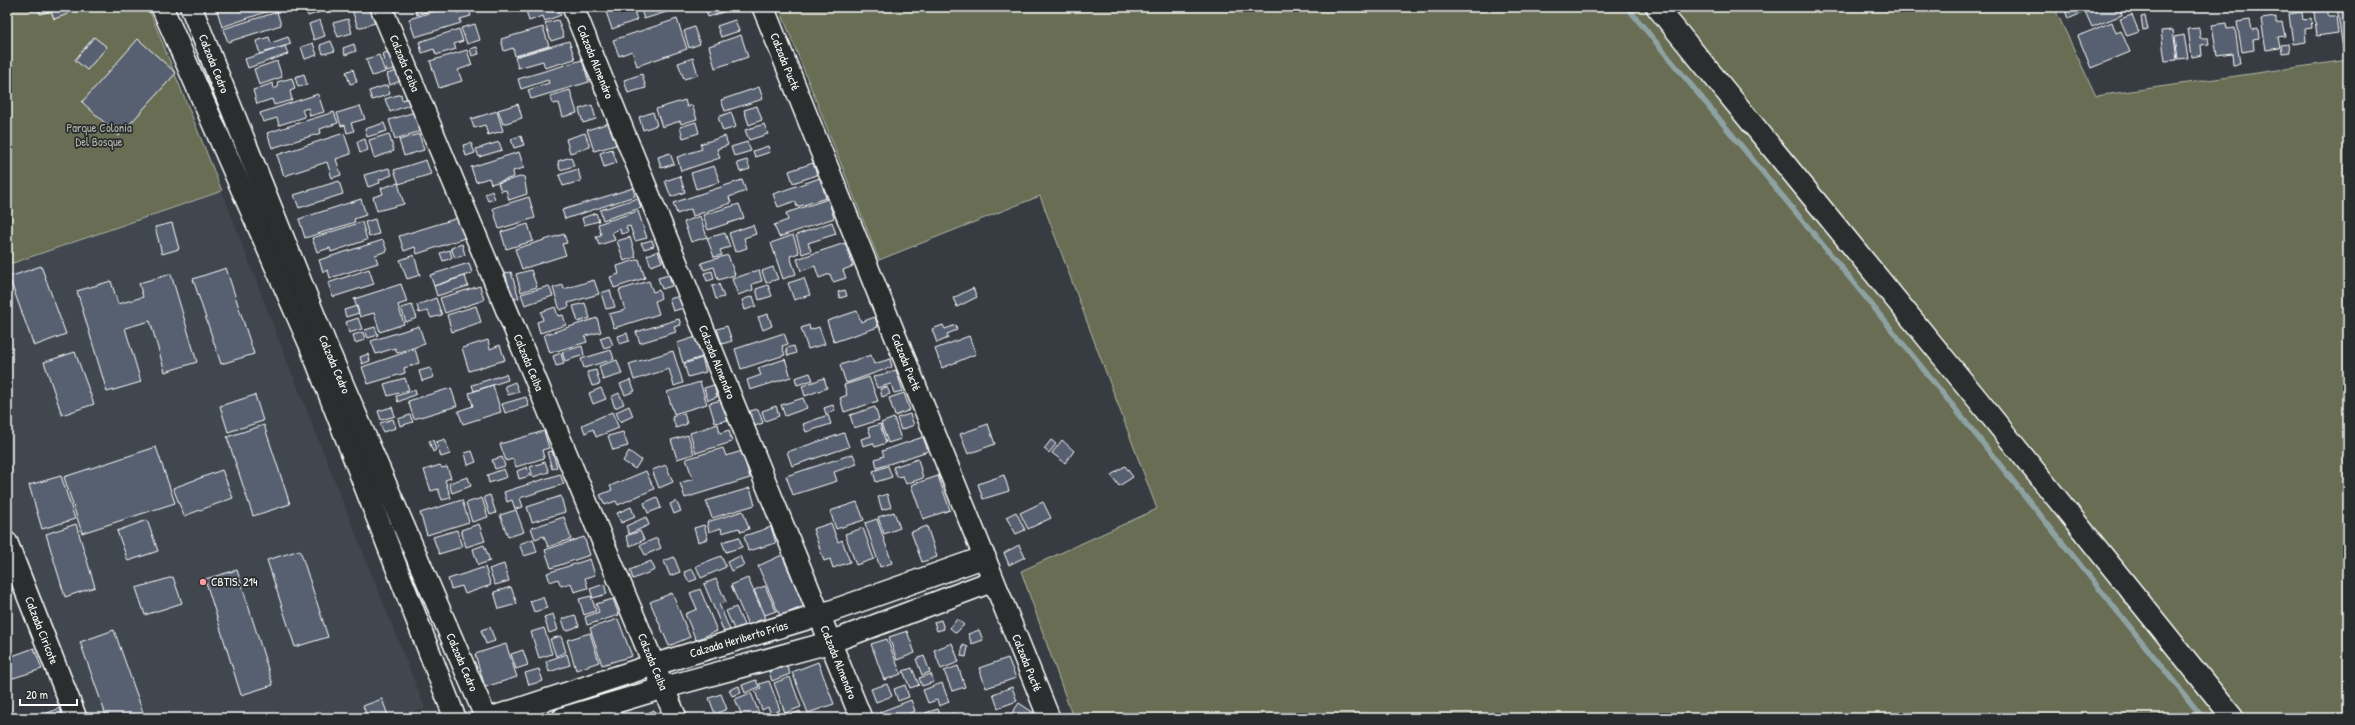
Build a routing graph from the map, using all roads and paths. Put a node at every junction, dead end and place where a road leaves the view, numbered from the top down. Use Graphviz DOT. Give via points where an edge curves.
graph roads {
  1 [pos="162,7"];
  2 [pos="191,7"];
  3 [pos="381,7"];
  4 [pos="573,7"];
  5 [pos="763,7"];
  6 [pos="1657,7"];
  7 [pos="7,543"];
  8 [pos="985,557"];
  9 [pos="993,581"];
  10 [pos="820,615"];
  11 [pos="831,642"];
  12 [pos="653,665"];
  13 [pos="663,688"];
  14 [pos="76,718"];
  15 [pos="455,718"];
  16 [pos="486,718"];
  17 [pos="490,718"];
  18 [pos="563,718"];
  19 [pos="676,718"];
  20 [pos="861,718"];
  21 [pos="1049,718"];
  22 [pos="2233,718"];
  1 -- 15 [label="street, Calzada Cedro" via="310,345"];
  2 -- 16 [label="street, Calzada Cedro" via="326,345"];
  3 -- 12 [label="street, Calzada Ceiba"];
  4 -- 10 [label="street, Calzada Almendro"];
  5 -- 8 [label="street, Calzada Pucté"];
  6 -- 22 [label="street"];
  7 -- 14 [label="street, Calzada Ciricote"];
  8 -- 9 [label="street, Calzada Pucté"];
  8 -- 10 [label="street, Calzada Heriberto Frías"];
  9 -- 11 [label="street, Calzada Heriberto Frías"];
  9 -- 21 [label="street, Calzada Pucté"];
  10 -- 11 [label="street, Calzada Almendro"];
  10 -- 12 [label="street, Calzada Heriberto Frías"];
  11 -- 13 [label="street, Calzada Heriberto Frías"];
  11 -- 20 [label="street, Calzada Almendro"];
  12 -- 13 [label="street, Calzada Ceiba"];
  12 -- 17 [label="street, Calzada Heriberto Frías"];
  13 -- 18 [label="street, Calzada Heriberto Frías"];
  13 -- 19 [label="street, Calzada Ceiba"];
}
